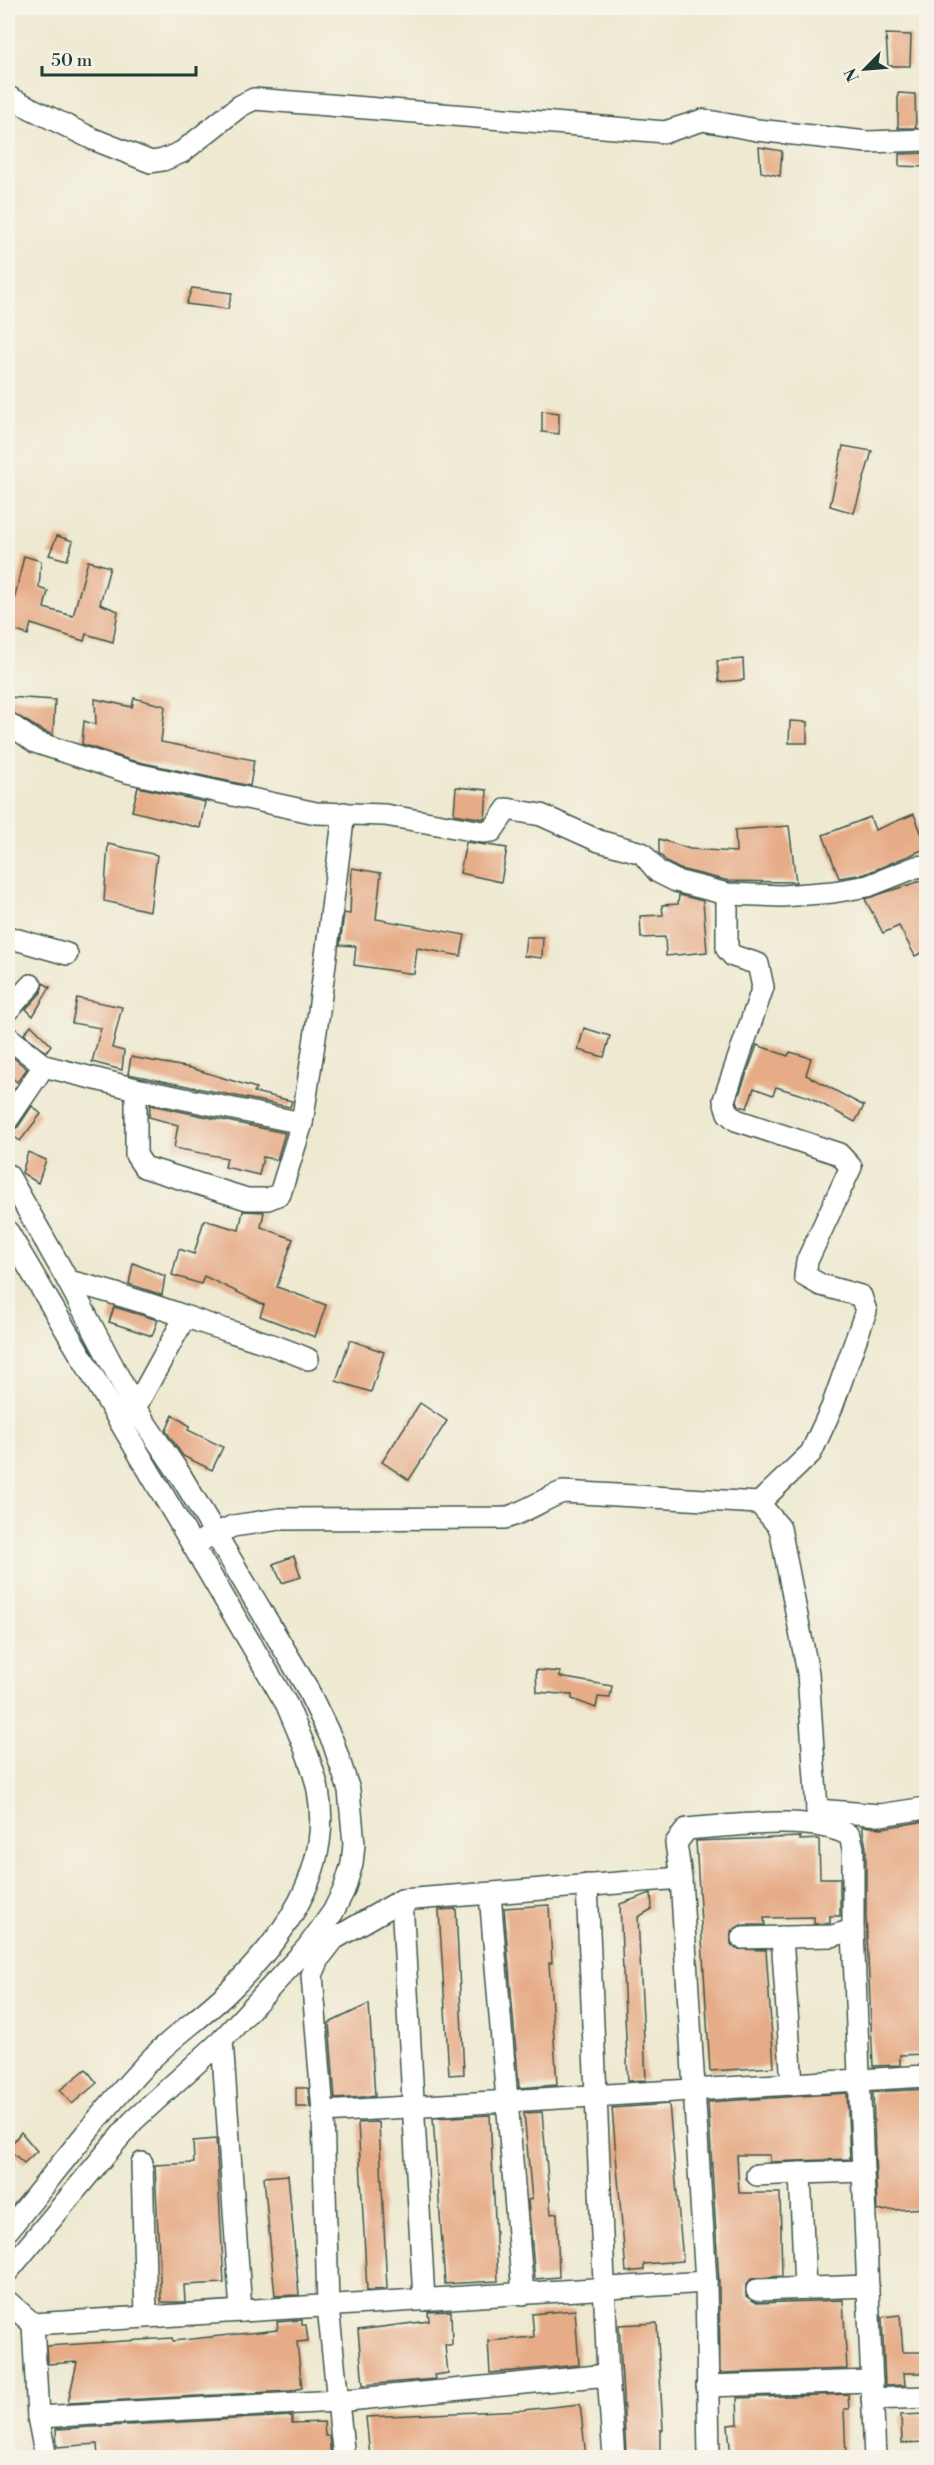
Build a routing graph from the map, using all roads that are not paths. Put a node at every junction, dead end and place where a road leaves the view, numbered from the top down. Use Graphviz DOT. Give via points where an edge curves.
graph roads {
  1 [pos="8,97"];
  2 [pos="927,140"];
  3 [pos="8,723"];
  4 [pos="344,813"];
  5 [pos="927,866"];
  6 [pos="727,894"];
  7 [pos="8,937"];
  8 [pos="67,954"];
  9 [pos="31,985"];
  10 [pos="8,1010"];
  11 [pos="8,1036"];
  12 [pos="44,1066"];
  13 [pos="136,1089"];
  14 [pos="8,1119"];
  15 [pos="302,1123"];
  16 [pos="8,1175"];
  17 [pos="8,1232"];
  18 [pos="68,1281"];
  19 [pos="185,1317"];
  20 [pos="308,1359"];
  21 [pos="135,1408"];
  22 [pos="759,1503"];
  23 [pos="214,1533"];
  24 [pos="194,1546"];
  25 [pos="927,1808"];
  26 [pos="817,1817"];
  27 [pos="681,1878"];
  28 [pos="586,1885"];
  29 [pos="490,1894"];
  30 [pos="402,1900"];
  31 [pos="853,1930"];
  32 [pos="782,1937"];
  33 [pos="742,1938"];
  34 [pos="222,2040"];
  35 [pos="927,2076"];
  36 [pos="859,2081"];
  37 [pos="792,2084"];
  38 [pos="695,2090"];
  39 [pos="596,2098"];
  40 [pos="506,2101"];
  41 [pos="415,2107"];
  42 [pos="323,2112"];
  43 [pos="142,2163"];
  44 [pos="863,2170"];
  45 [pos="800,2173"];
  46 [pos="757,2175"];
  47 [pos="8,2230"];
  48 [pos="8,2271"];
  49 [pos="706,2283"];
  50 [pos="868,2286"];
  51 [pos="604,2288"];
  52 [pos="805,2288"];
  53 [pos="757,2290"];
  54 [pos="523,2294"];
  55 [pos="424,2300"];
  56 [pos="8,2302"];
  57 [pos="328,2307"];
  58 [pos="241,2311"];
  59 [pos="146,2316"];
  60 [pos="33,2324"];
  61 [pos="608,2375"];
  62 [pos="707,2386"];
  63 [pos="872,2390"];
  64 [pos="927,2397"];
  65 [pos="337,2401"];
  66 [pos="38,2417"];
  67 [pos="46,2457"];
  68 [pos="344,2457"];
  69 [pos="614,2457"];
  70 [pos="709,2457"];
  71 [pos="875,2457"];
  1 -- 2 [label="street" via="93,139 152,162 182,152 254,99 665,132 703,120 867,142"];
  3 -- 4 [label="street" via="35,742 127,772 316,813"];
  4 -- 6 [label="street" via="385,815 483,832 492,831 507,809 541,814 599,841 642,853 658,873 676,881"];
  4 -- 15 [label="street"];
  5 -- 6 [label="street" via="868,886 833,892 782,896"];
  6 -- 22 [label="street" via="727,949 734,956 758,964 763,987 724,1100 728,1113 736,1120 839,1154 851,1167 807,1261 805,1276 821,1286 861,1296 866,1311 811,1453"];
  7 -- 8 [label="street"];
  9 -- 10 [label="street"];
  11 -- 12 [label="street"];
  12 -- 13 [label="street"];
  12 -- 14 [label="street"];
  13 -- 15 [label="street"];
  13 -- 15 [label="street" via="136,1155 140,1164 248,1199 268,1199 280,1194"];
  16 -- 18 [label="street"];
  17 -- 24 [label="street"];
  18 -- 19 [label="street" via="123,1294"];
  18 -- 21 [label="street"];
  19 -- 20 [label="street" via="274,1344"];
  19 -- 21 [label="street"];
  21 -- 23 [label="street"];
  22 -- 23 [label="street" via="563,1492 505,1518 280,1519"];
  22 -- 26 [label="street" via="780,1528 808,1673"];
  23 -- 24 [label="street"];
  23 -- 34 [label="street" via="306,1686 333,1742 349,1790 354,1844 344,1890 333,1912 307,1948"];
  24 -- 47 [label="street" via="292,1716 317,1789 321,1811 318,1858 296,1909 263,1955 227,1993 149,2061"];
  25 -- 26 [label="street" via="880,1815"];
  26 -- 27 [label="street" via="687,1829 676,1842"];
  26 -- 31 [label="street" via="850,1836"];
  27 -- 28 [label="street"];
  27 -- 38 [label="street"];
  28 -- 29 [label="street"];
  28 -- 39 [label="street"];
  29 -- 30 [label="street"];
  29 -- 40 [label="street"];
  30 -- 41 [label="street"];
  30 -- 42 [label="street" via="334,1939 312,1975"];
  31 -- 32 [label="street" via="832,1936"];
  31 -- 36 [label="street"];
  32 -- 33 [label="street"];
  32 -- 37 [label="street"];
  34 -- 48 [label="street" via="133,2121"];
  34 -- 58 [label="street"];
  35 -- 36 [label="street"];
  36 -- 37 [label="street"];
  36 -- 44 [label="street"];
  37 -- 38 [label="street"];
  38 -- 39 [label="street"];
  38 -- 49 [label="street"];
  39 -- 40 [label="street"];
  39 -- 51 [label="street"];
  40 -- 41 [label="street"];
  40 -- 54 [label="street"];
  41 -- 42 [label="street"];
  41 -- 55 [label="street"];
  42 -- 57 [label="street"];
  43 -- 59 [label="street"];
  44 -- 45 [label="street"];
  44 -- 50 [label="street"];
  45 -- 46 [label="street"];
  45 -- 52 [label="street"];
  49 -- 51 [label="street"];
  49 -- 62 [label="street"];
  50 -- 52 [label="street"];
  50 -- 63 [label="street"];
  51 -- 54 [label="street"];
  51 -- 61 [label="street"];
  52 -- 53 [label="street"];
  54 -- 55 [label="street"];
  55 -- 57 [label="street"];
  56 -- 60 [label="street"];
  57 -- 58 [label="street"];
  57 -- 65 [label="street"];
  58 -- 59 [label="street"];
  59 -- 60 [label="street"];
  60 -- 66 [label="street"];
  61 -- 65 [label="street"];
  61 -- 69 [label="street"];
  62 -- 63 [label="street"];
  62 -- 70 [label="street"];
  63 -- 64 [label="street"];
  63 -- 71 [label="street"];
  65 -- 66 [label="street"];
  65 -- 68 [label="street"];
  66 -- 67 [label="street"];
}
